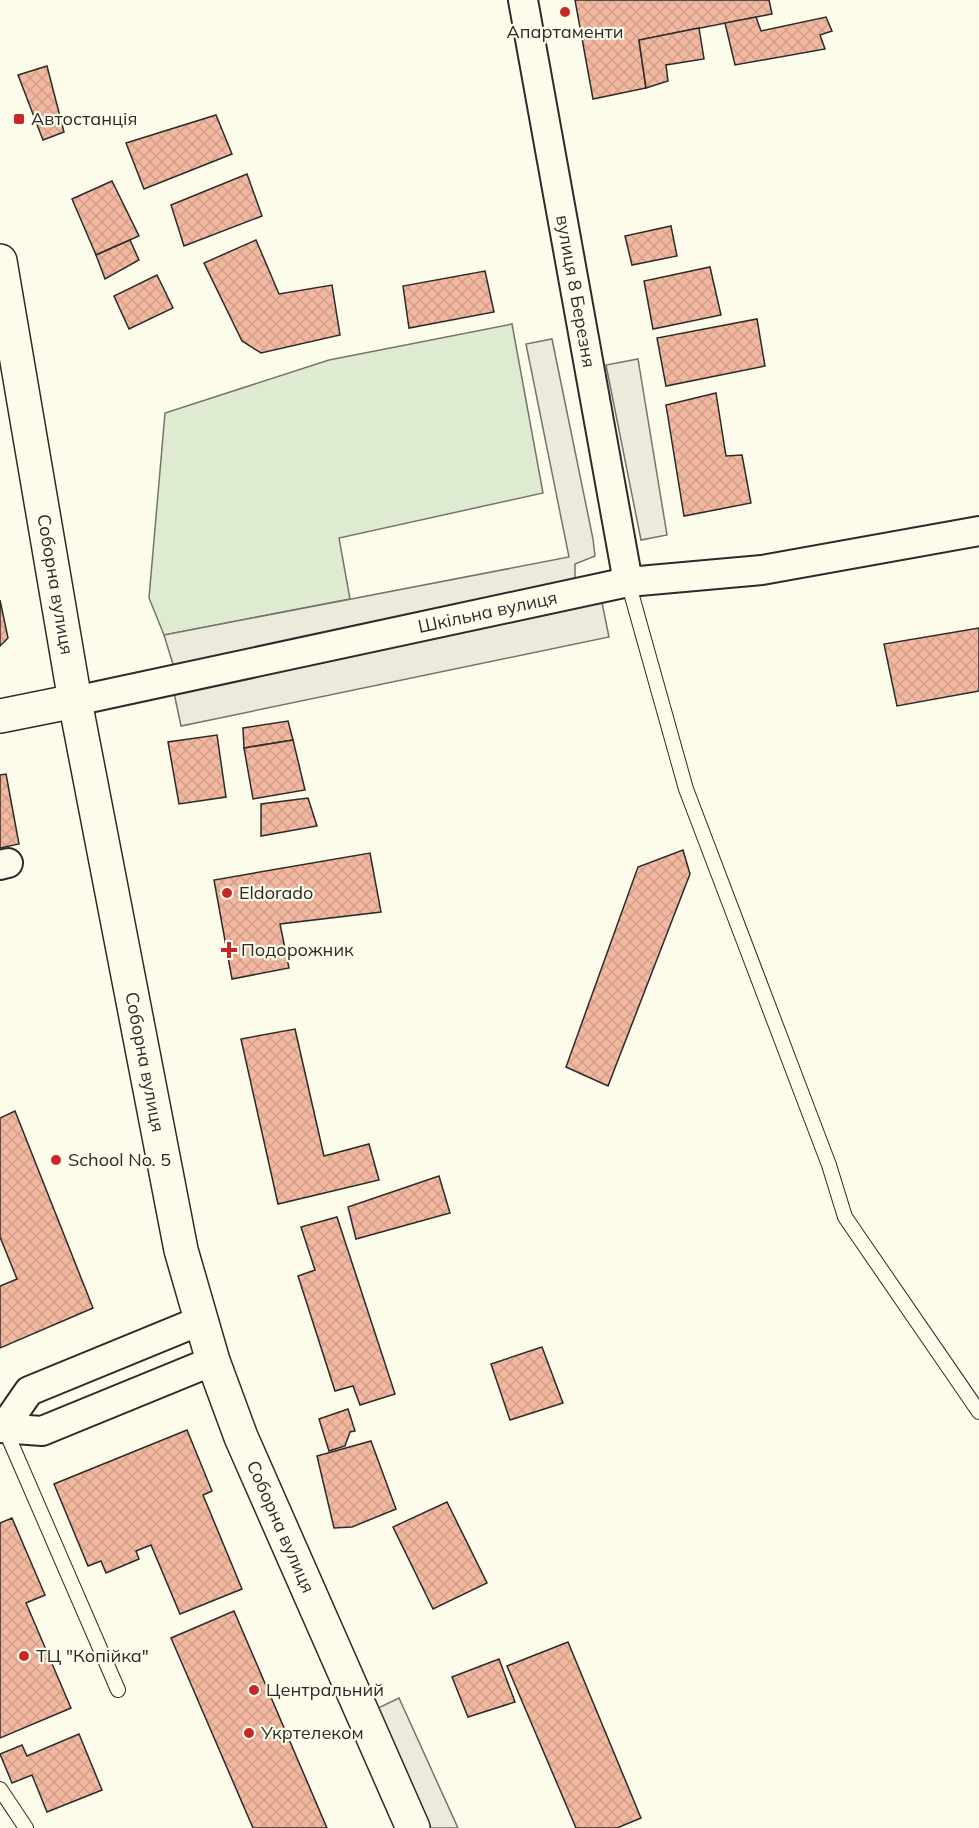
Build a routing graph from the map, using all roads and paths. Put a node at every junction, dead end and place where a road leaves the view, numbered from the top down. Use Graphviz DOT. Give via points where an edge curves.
graph roads {
  1 [pos="523,0"];
  2 [pos="0,261"];
  3 [pos="979,531"];
  4 [pos="628,582"];
  5 [pos="75,701"];
  6 [pos="0,716"];
  7 [pos="202,1320"];
  8 [pos="213,1360"];
  9 [pos="979,1412"];
  10 [pos="2,1428"];
  11 [pos="118,1690"];
  12 [pos="0,1789"];
  13 [pos="26,1828"];
  14 [pos="413,1828"];
  1 -- 4 [label="street, вулиця 8 Березня"];
  2 -- 5 [label="main road, Соборна вулиця"];
  3 -- 4 [label="street, Шкільна вулиця" via="762,570"];
  4 -- 5 [label="street, Шкільна вулиця"];
  4 -- 9 [label="lane" via="686,789 845,1217"];
  5 -- 6 [label="main road, Шкільна вулиця"];
  5 -- 7 [label="main road, Соборна вулиця" via="181,1250"];
  7 -- 8 [label="main road, Соборна вулиця"];
  7 -- 10 [label="street" via="29,1391"];
  8 -- 10 [label="street" via="42,1431"];
  8 -- 14 [label="main road, Соборна вулиця" via="241,1437"];
  10 -- 11 [label="lane"];
  12 -- 13 [label="lane"];
}
